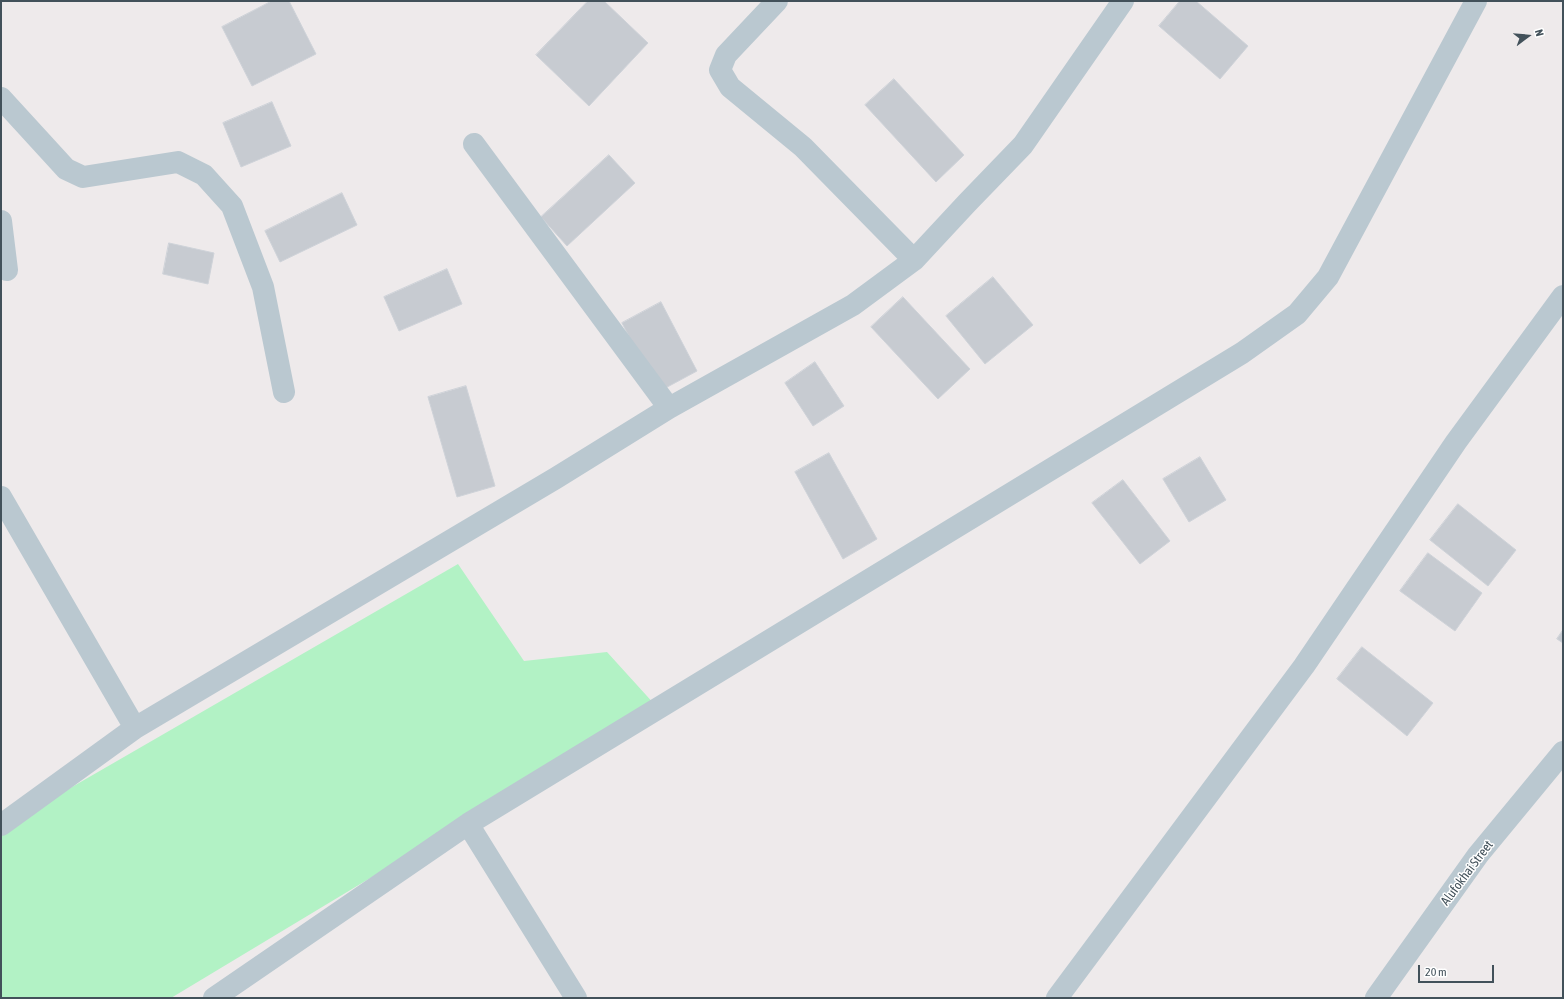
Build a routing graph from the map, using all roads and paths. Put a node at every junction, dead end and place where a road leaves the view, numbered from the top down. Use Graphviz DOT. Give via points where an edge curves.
graph roads {
  1 [pos="777,1"];
  2 [pos="1124,1"];
  3 [pos="1476,1"];
  4 [pos="1,98"];
  5 [pos="474,144"];
  6 [pos="1,221"];
  7 [pos="914,260"];
  8 [pos="7,270"];
  9 [pos="1563,296"];
  10 [pos="284,392"];
  11 [pos="668,408"];
  12 [pos="1,497"];
  13 [pos="135,728"];
  14 [pos="1563,752"];
  15 [pos="468,824"];
  16 [pos="1,825"];
  17 [pos="214,998"];
  18 [pos="576,998"];
  19 [pos="1057,998"];
  20 [pos="1376,998"];
  1 -- 7 [label="street" via="726,55 720,70 730,87 803,147"];
  2 -- 7 [label="street" via="1023,146"];
  3 -- 15 [label="street" via="1328,277 1297,314 1236,357"];
  4 -- 10 [label="street" via="66,169 83,177 178,162 204,175 232,206 263,287"];
  5 -- 11 [label="street"];
  6 -- 8 [label="street"];
  7 -- 11 [label="street" via="853,305"];
  9 -- 19 [label="street" via="1456,442 1304,666"];
  11 -- 13 [label="street" via="556,478"];
  12 -- 13 [label="street"];
  13 -- 16 [label="street"];
  14 -- 20 [label="street, Alufokhai Street" via="1478,855"];
  15 -- 17 [label="street"];
  15 -- 18 [label="street"];
}
